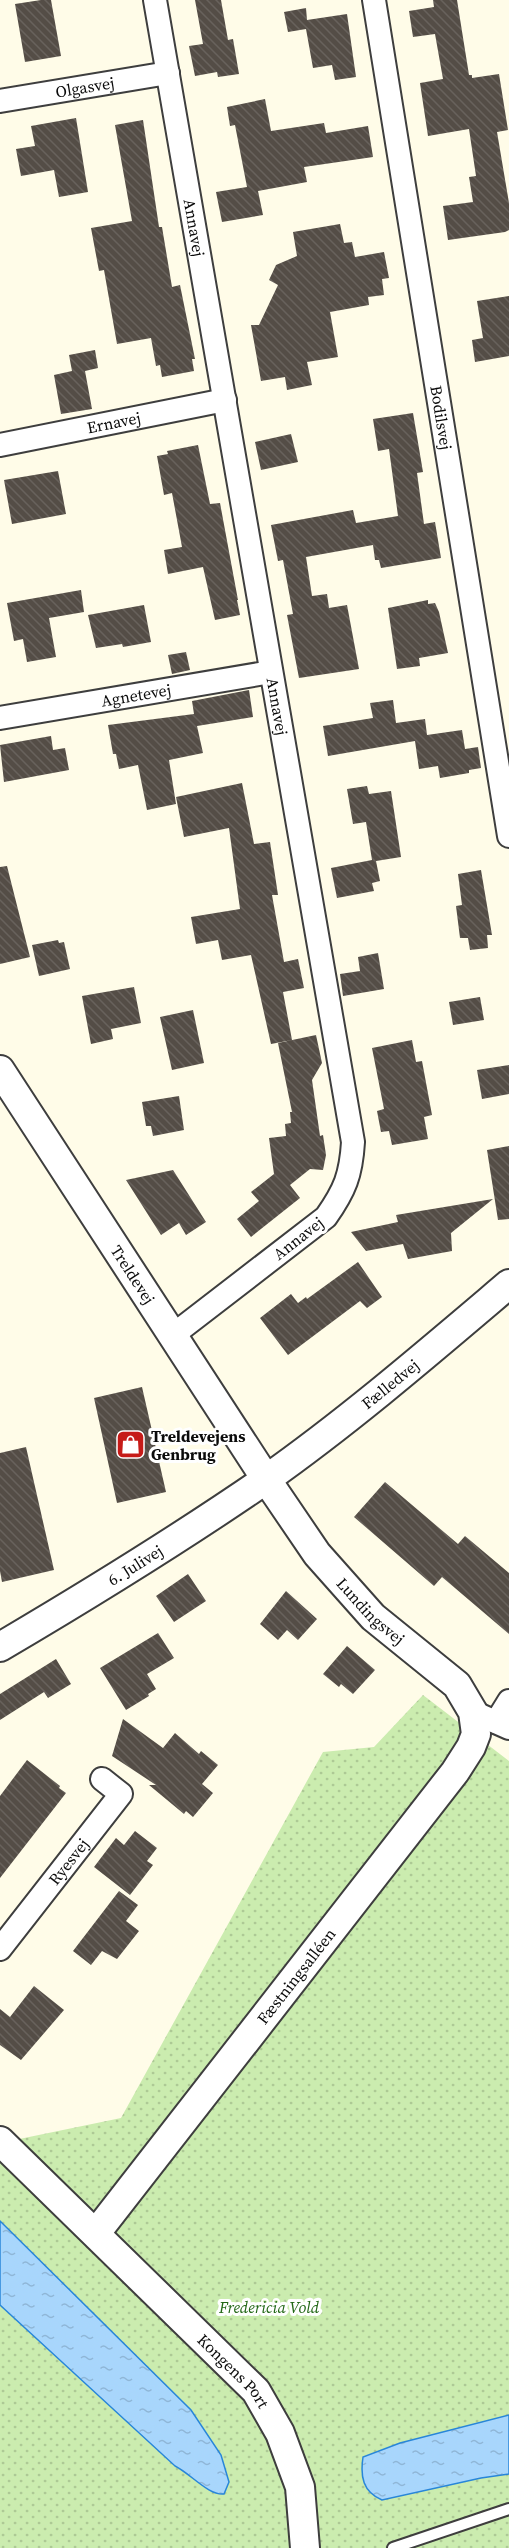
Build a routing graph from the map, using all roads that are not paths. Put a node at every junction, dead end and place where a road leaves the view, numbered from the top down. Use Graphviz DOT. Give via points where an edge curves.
graph roads {
  1 [pos="155,0"];
  2 [pos="374,0"];
  3 [pos="168,73"];
  4 [pos="0,101"];
  5 [pos="225,400"];
  6 [pos="0,445"];
  7 [pos="271,672"];
  8 [pos="0,718"];
  9 [pos="509,836"];
  10 [pos="0,1070"];
  11 [pos="509,1284"];
  12 [pos="173,1335"];
  13 [pos="266,1479"];
  14 [pos="2,1643"];
  15 [pos="509,1701"];
  16 [pos="493,1721"];
  17 [pos="102,1779"];
  18 [pos="0,1949"];
  19 [pos="0,2140"];
  20 [pos="96,2233"];
  21 [pos="509,2509"];
  22 [pos="305,2548"];
  23 [pos="393,2548"];
  1 -- 3 [label="street, Annavej"];
  2 -- 9 [label="street, Bodilsvej"];
  3 -- 4 [label="street, Olgasvej"];
  3 -- 5 [label="street, Annavej"];
  5 -- 6 [label="street, Ernavej"];
  5 -- 7 [label="street, Annavej"];
  7 -- 8 [label="street, Agnetevej"];
  7 -- 12 [label="street, Annavej" via="353,1142 351,1169 342,1195 326,1217"];
  10 -- 12 [label="street, Treldevej"];
  11 -- 13 [label="street, Fælledvej" via="428,1353"];
  12 -- 13 [label="street, Treldevej"];
  13 -- 14 [label="street, 6. Julivej" via="82,1599"];
  13 -- 16 [label="street, Lundingsvej" via="317,1554 373,1617 457,1685"];
  15 -- 16 [label="street"];
  16 -- 20 [label="street, Fæstningsalléen" via="476,1734 455,1772"];
  17 -- 18 [label="street, Ryesvej" via="122,1794"];
  19 -- 20 [label="street, Kongens Port"];
  20 -- 22 [label="street, Kongens Port" via="256,2391 280,2433 300,2487"];
  21 -- 23 [label="lane"];
}
